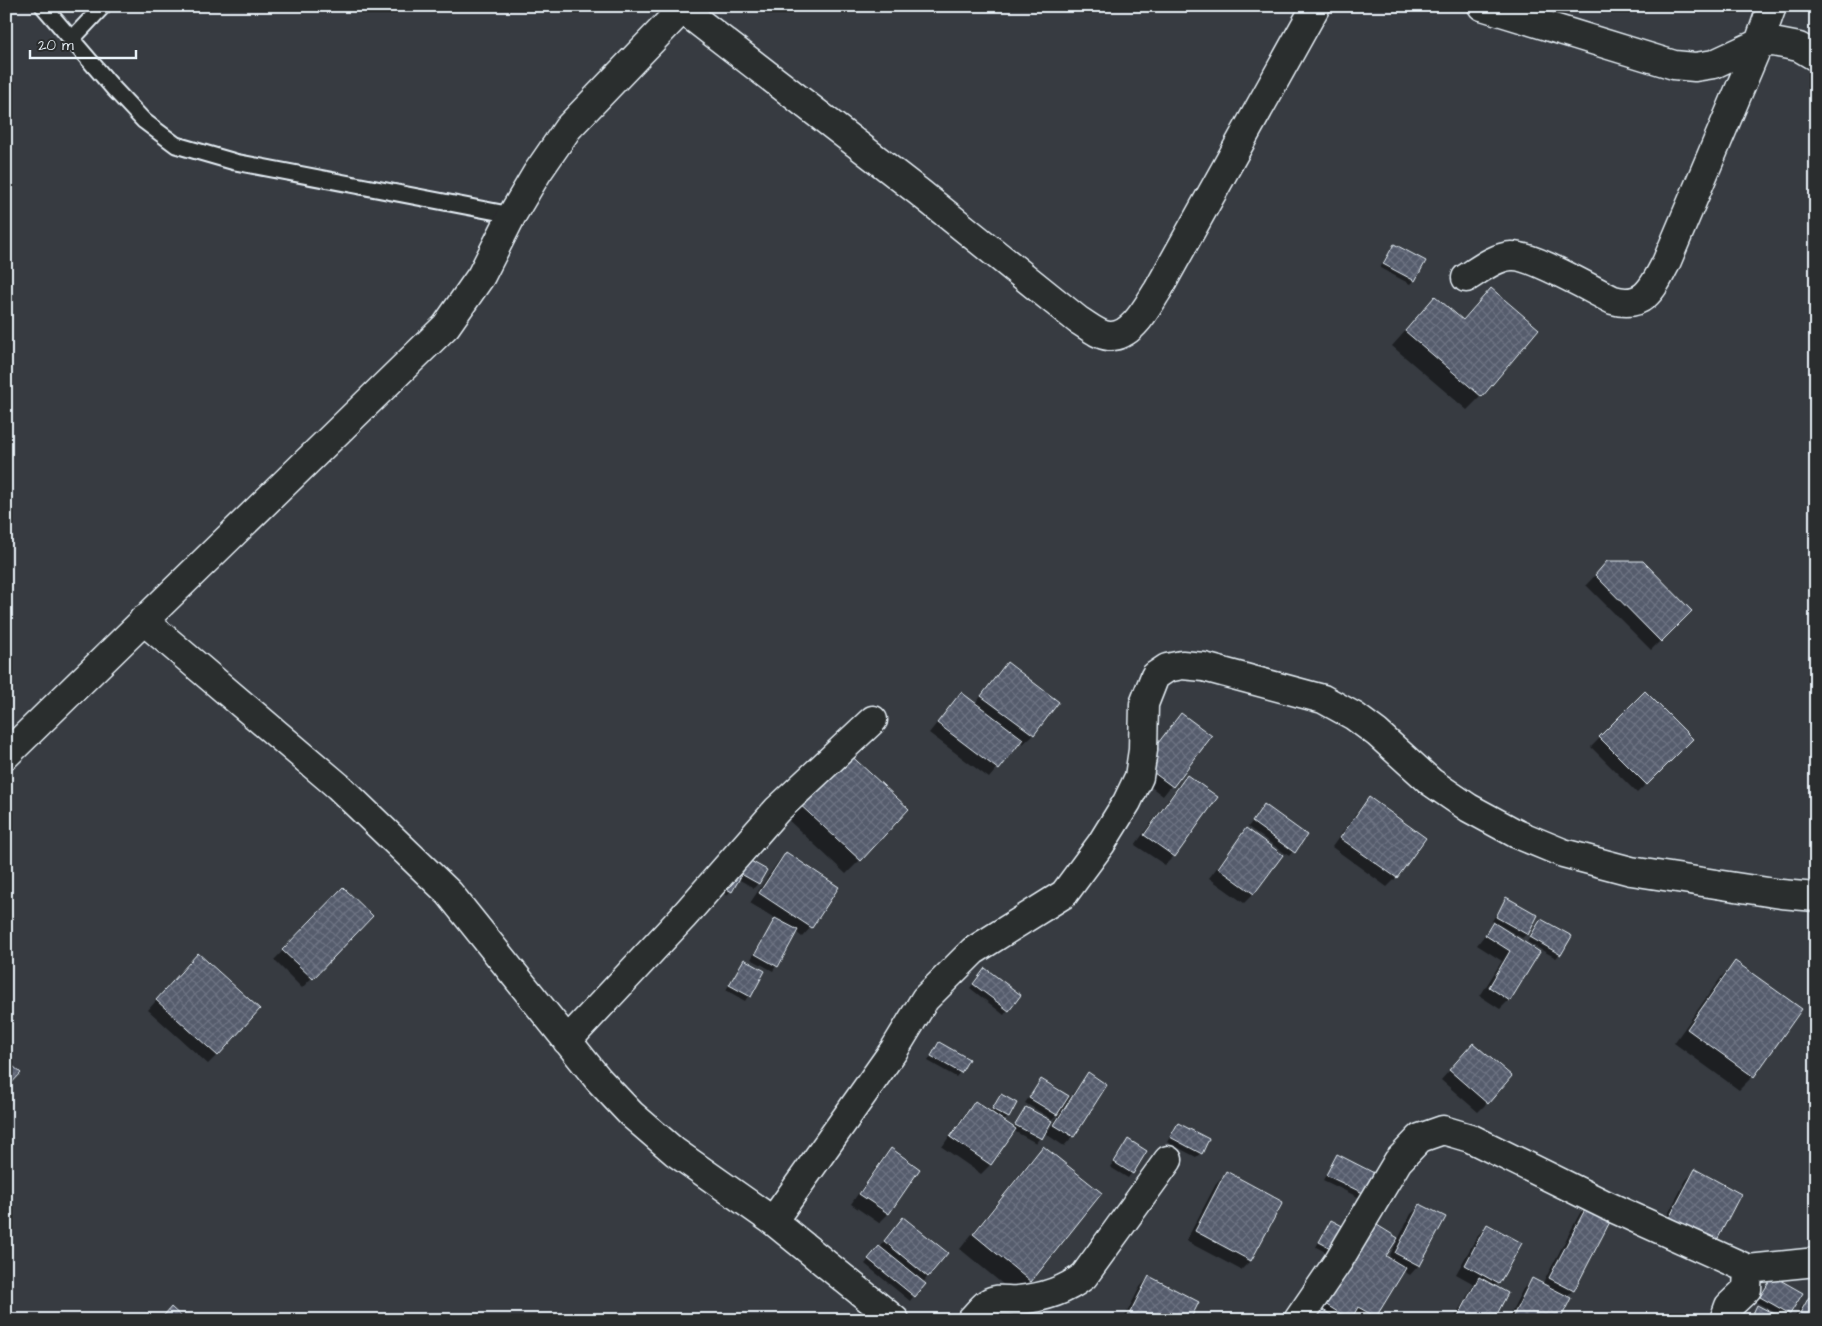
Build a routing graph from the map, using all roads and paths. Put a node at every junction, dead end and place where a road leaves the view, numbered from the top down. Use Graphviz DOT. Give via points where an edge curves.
graph roads {
  1 [pos="43,6"];
  2 [pos="103,6"];
  3 [pos="1316,6"];
  4 [pos="1482,6"];
  5 [pos="1772,6"];
  6 [pos="683,8"];
  7 [pos="72,39"];
  8 [pos="1759,43"];
  9 [pos="1816,57"];
  10 [pos="512,215"];
  11 [pos="1466,278"];
  12 [pos="143,620"];
  13 [pos="873,720"];
  14 [pos="6,755"];
  15 [pos="1816,897"];
  16 [pos="567,1041"];
  17 [pos="1168,1160"];
  18 [pos="773,1221"];
  19 [pos="1816,1262"];
  20 [pos="1748,1269"];
  21 [pos="894,1320"];
  22 [pos="971,1320"];
  23 [pos="1298,1320"];
  24 [pos="1724,1320"];
  1 -- 7 [label="lane"];
  2 -- 7 [label="lane"];
  3 -- 6 [label="street" via="1158,290 1139,319 1123,334 1111,337 1078,320"];
  4 -- 8 [label="street" via="1674,65 1695,67 1714,64"];
  5 -- 8 [label="street"];
  6 -- 10 [label="street" via="568,128"];
  7 -- 10 [label="lane" via="144,121 176,145 235,162"];
  8 -- 9 [label="street" via="1784,43"];
  8 -- 11 [label="street" via="1666,263 1645,296 1626,304 1613,300 1536,262 1512,255 1499,258"];
  10 -- 12 [label="street" via="481,276 446,326"];
  12 -- 14 [label="street"];
  12 -- 16 [label="street" via="338,786 449,893"];
  13 -- 16 [label="street" via="777,810"];
  15 -- 18 [label="street" via="1631,871 1564,852 1517,834 1468,808 1430,782 1377,733 1323,699 1204,667 1182,665 1167,668 1154,676 1144,704 1139,777 1101,844 1064,894 973,951 925,999 894,1050"];
  16 -- 18 [label="street" via="638,1120 675,1152"];
  17 -- 22 [label="street" via="1084,1276 1070,1287 1035,1298 1001,1298 988,1303"];
  18 -- 21 [label="street"];
  19 -- 20 [label="street"];
  20 -- 23 [label="street" via="1606,1205 1470,1138 1443,1130 1420,1138 1398,1161 1339,1260"];
  20 -- 24 [label="street" via="1747,1289 1729,1306"];
}
